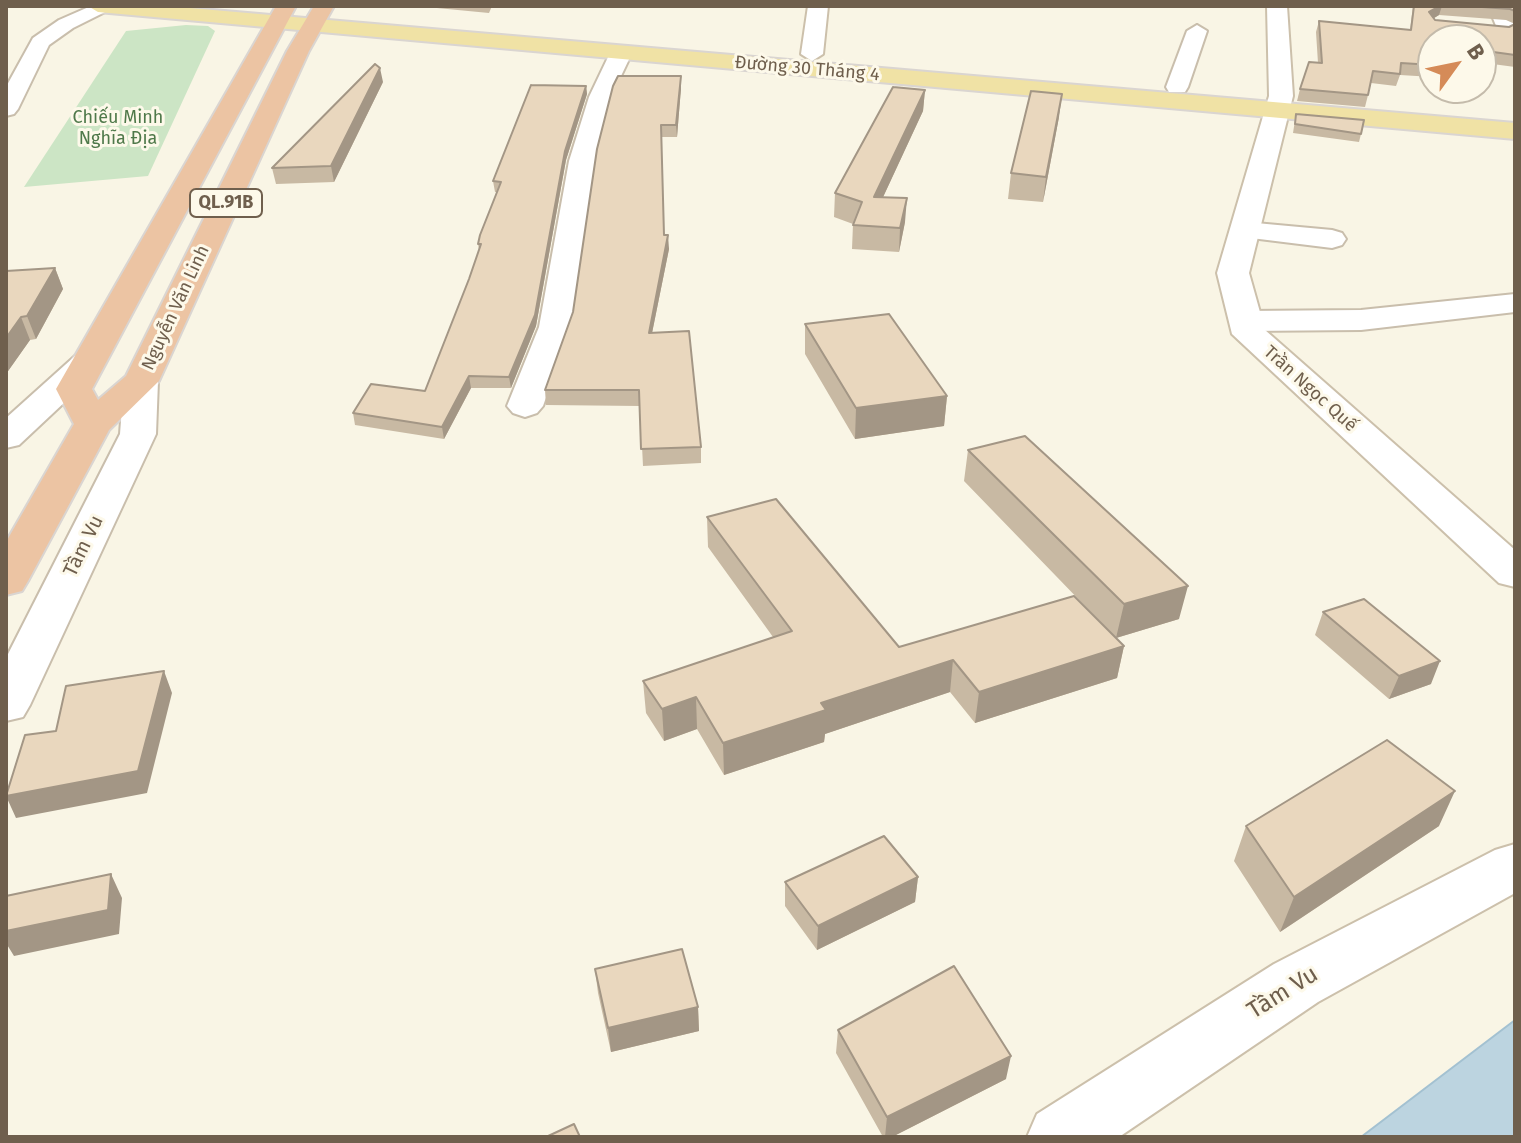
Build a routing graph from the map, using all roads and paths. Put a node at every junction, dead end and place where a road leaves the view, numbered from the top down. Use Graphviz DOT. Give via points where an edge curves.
graph roads {
  1 [pos="98,6"];
  2 [pos="228,6"];
  3 [pos="818,6"];
  4 [pos="1277,6"];
  5 [pos="1498,6"];
  6 [pos="105,7"];
  7 [pos="281,13"];
  8 [pos="319,15"];
  9 [pos="1197,31"];
  10 [pos="1510,31"];
  11 [pos="621,53"];
  12 [pos="812,54"];
  13 [pos="1177,87"];
  14 [pos="1280,104"];
  15 [pos="6,109"];
  16 [pos="1515,115"];
  17 [pos="1515,131"];
  18 [pos="1245,230"];
  19 [pos="1332,239"];
  20 [pos="1515,303"];
  21 [pos="1246,321"];
  22 [pos="87,363"];
  23 [pos="141,381"];
  24 [pos="525,406"];
  25 [pos="93,424"];
  26 [pos="6,437"];
  27 [pos="1515,573"];
  28 [pos="6,581"];
  29 [pos="6,705"];
  30 [pos="1515,866"];
  31 [pos="1061,1137"];
  1 -- 6 [label="main road, Đường 30 Tháng 4"];
  2 -- 7 [label="main road, Đường 30 Tháng 4"];
  3 -- 12 [label="street"];
  4 -- 14 [label="street, Trần Ngọc Quế"];
  5 -- 10 [label="street"];
  6 -- 7 [label="main road, Đường 30 Tháng 4"];
  6 -- 15 [label="street" via="40,42"];
  7 -- 8 [label="main road, Đường 30 Tháng 4"];
  7 -- 22 [label="highway, QL.91B"];
  8 -- 11 [label="main road, Đường 30 Tháng 4"];
  8 -- 12 [label="main road, Đường 30 Tháng 4"];
  8 -- 23 [label="highway, Nguyễn Văn Linh / QL.91B"];
  9 -- 13 [label="street"];
  11 -- 14 [label="main road, Đường 30 Tháng 4"];
  11 -- 24 [label="street" via="600,97 585,148 555,327"];
  12 -- 13 [label="main road, Đường 30 Tháng 4"];
  13 -- 14 [label="main road, Đường 30 Tháng 4"];
  14 -- 16 [label="main road, Đường 30 Tháng 4"];
  14 -- 17 [label="main road, Đường 30 Tháng 4"];
  14 -- 18 [label="street, Trần Ngọc Quế"];
  18 -- 19 [label="street"];
  18 -- 21 [label="street, Trần Ngọc Quế" via="1233,273"];
  20 -- 21 [label="street" via="1361,320"];
  21 -- 27 [label="street, Trần Ngọc Quế" via="1249,334"];
  22 -- 25 [label="highway, QL.91B" via="74,389"];
  22 -- 26 [label="street"];
  23 -- 25 [label="highway, Nguyễn Văn Linh / QL.91B"];
  23 -- 29 [label="street, Tầm Vu" via="138,434"];
  25 -- 28 [label="highway, Nguyễn Văn Linh / QL.91B"];
  30 -- 31 [label="street, Tầm Vu" via="1296,983"];
}
